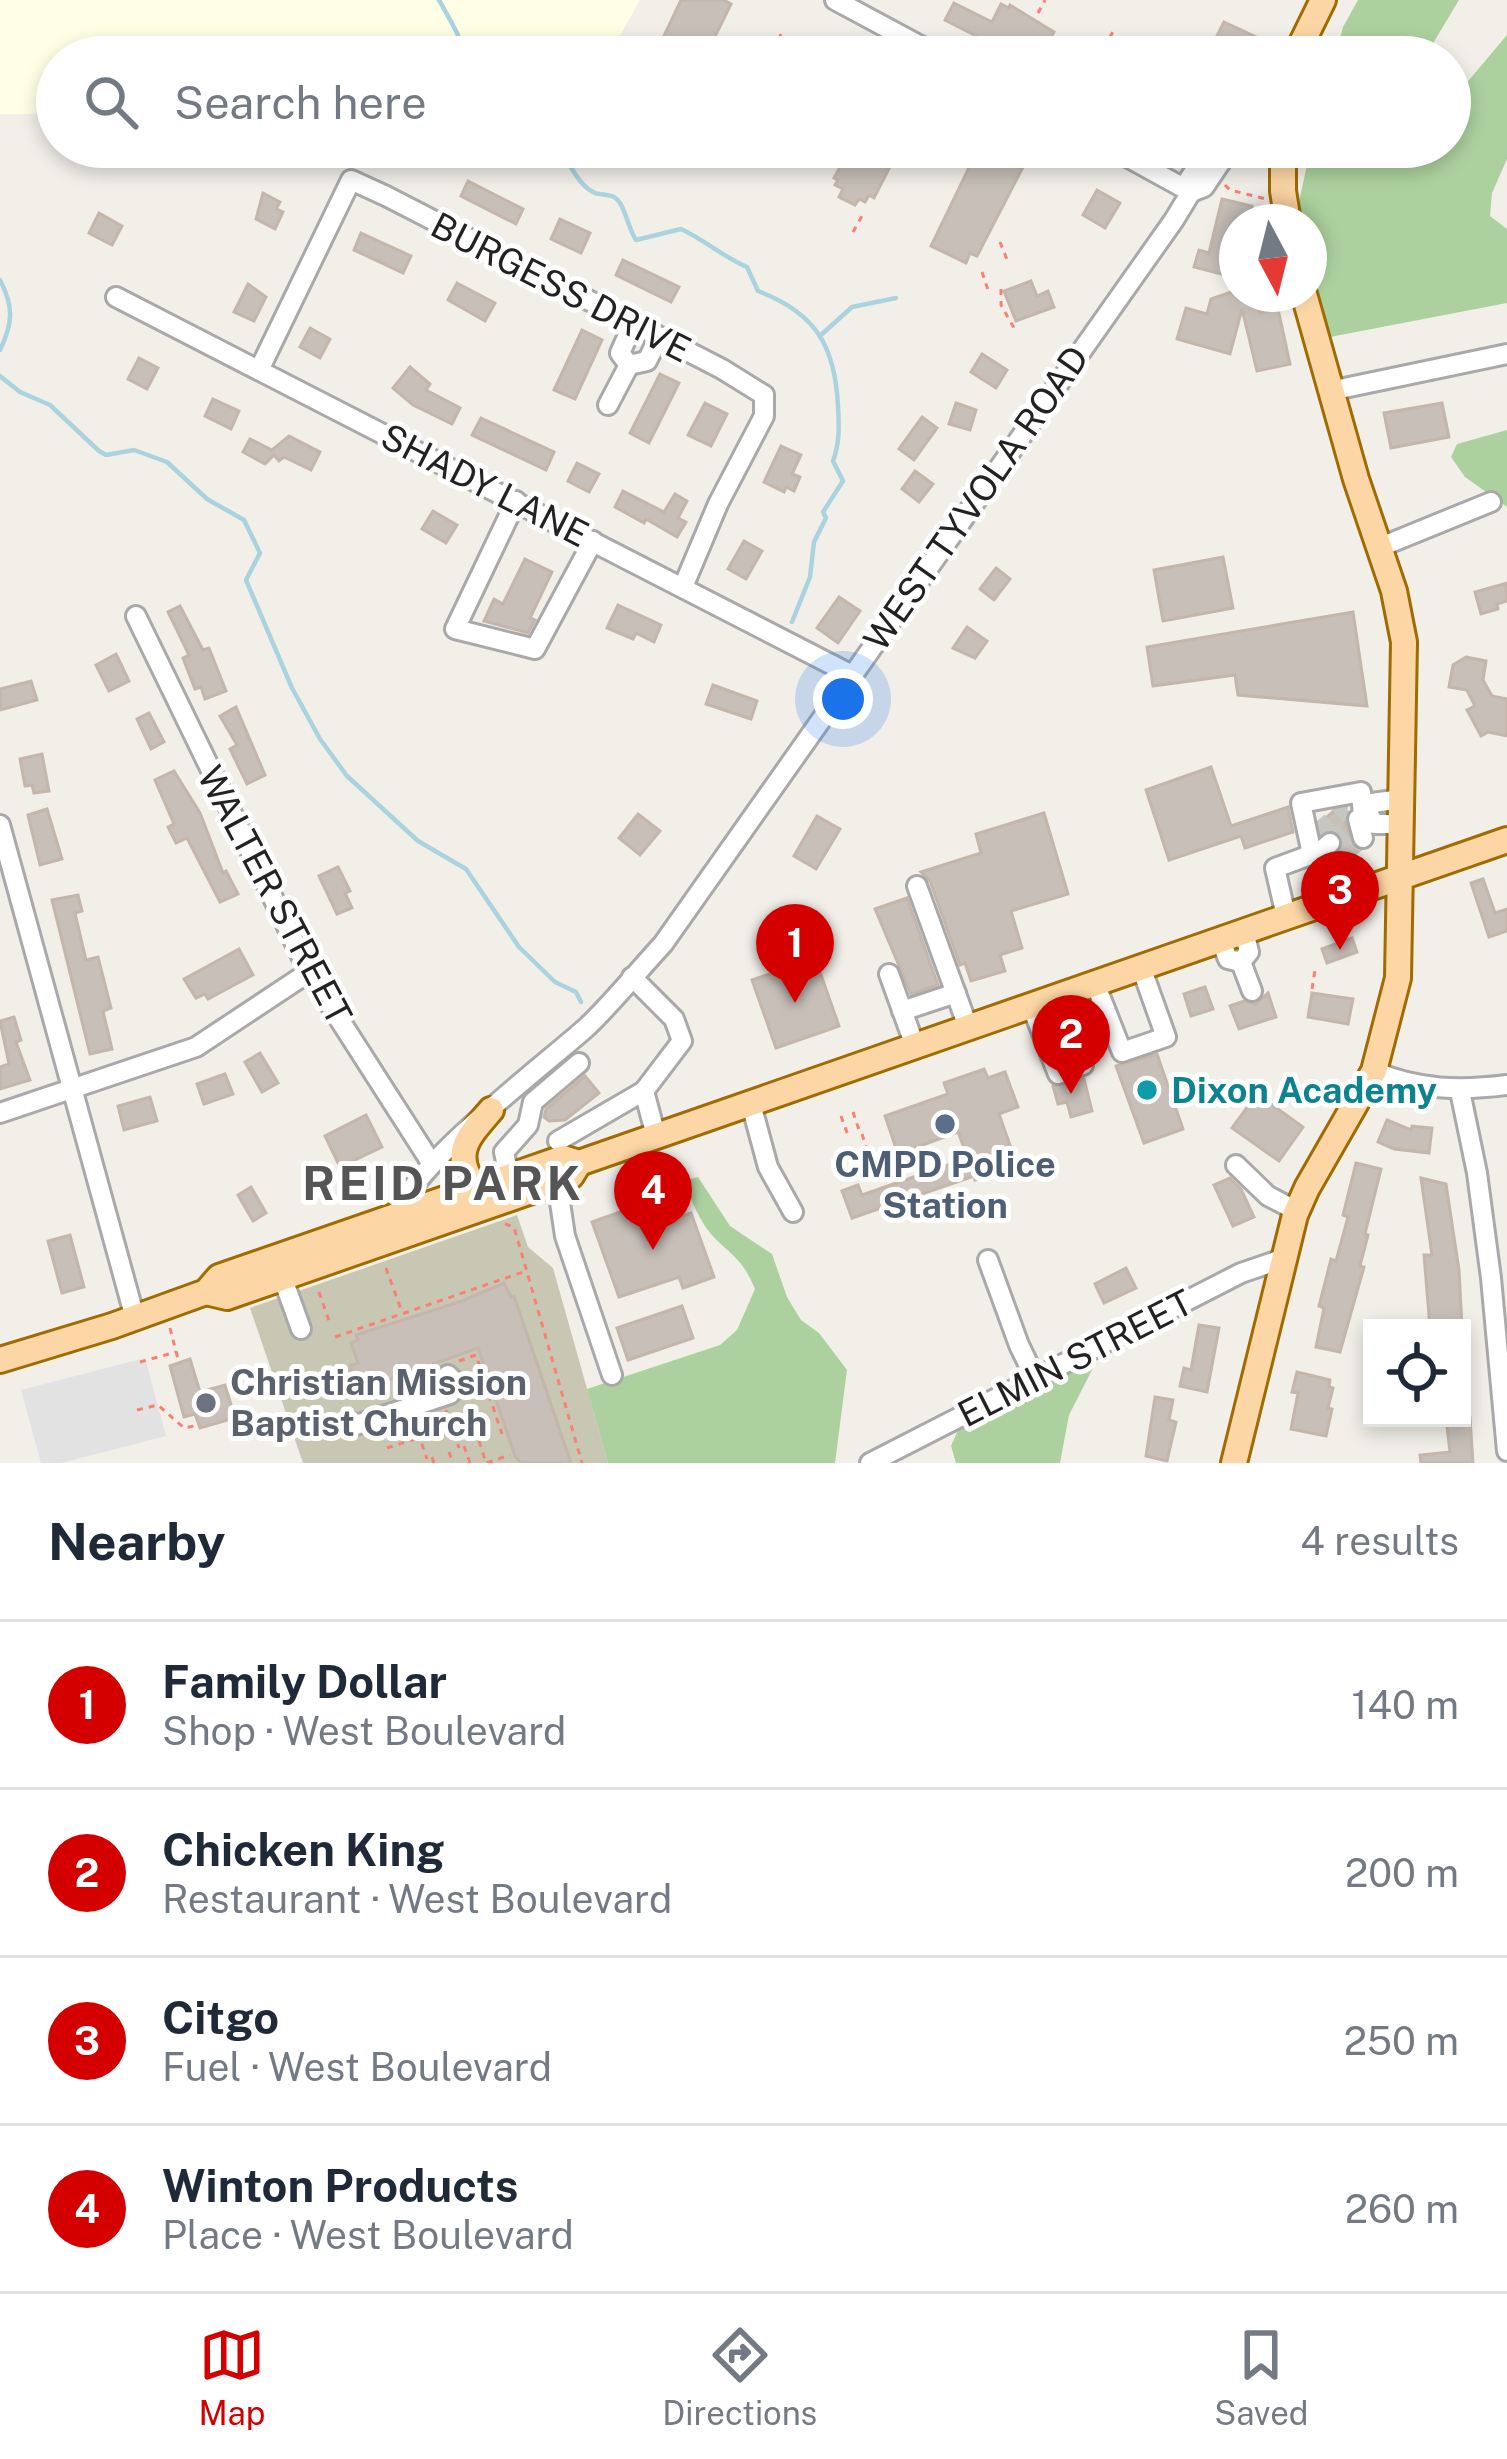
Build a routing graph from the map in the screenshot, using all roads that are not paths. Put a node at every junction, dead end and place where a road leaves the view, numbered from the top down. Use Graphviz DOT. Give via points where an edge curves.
graph roads {
  1 [pos="835,0"];
  2 [pos="1323,0"];
  3 [pos="902,36"];
  4 [pos="1305,36"];
  5 [pos="1147,168"];
  6 [pos="1197,168"];
  7 [pos="1218,168"];
  8 [pos="1284,168"];
  9 [pos="1191,192"];
  10 [pos="1287,204"];
  11 [pos="116,297"];
  12 [pos="1309,312"];
  13 [pos="633,324"];
  14 [pos="659,337"];
  15 [pos="1507,354"];
  16 [pos="629,365"];
  17 [pos="259,370"];
  18 [pos="1330,391"];
  19 [pos="608,405"];
  20 [pos="516,501"];
  21 [pos="1491,502"];
  22 [pos="593,541"];
  23 [pos="1378,548"];
  24 [pos="682,587"];
  25 [pos="136,616"];
  26 [pos="852,675"];
  27 [pos="1402,811"];
  28 [pos="0,825"];
  29 [pos="1507,839"];
  30 [pos="1399,877"];
  31 [pos="917,886"];
  32 [pos="1286,916"];
  33 [pos="1232,935"];
  34 [pos="1142,967"];
  35 [pos="309,973"];
  36 [pos="889,974"];
  37 [pos="632,977"];
  38 [pos="1095,983"];
  39 [pos="1252,991"];
  40 [pos="956,993"];
  41 [pos="1059,995"];
  42 [pos="1031,1006"];
  43 [pos="902,1012"];
  44 [pos="968,1028"];
  45 [pos="915,1046"];
  46 [pos="579,1063"];
  47 [pos="1374,1071"];
  48 [pos="1507,1085"];
  49 [pos="71,1091"];
  50 [pos="644,1091"];
  51 [pos="1460,1091"];
  52 [pos="751,1104"];
  53 [pos="491,1110"];
  54 [pos="0,1112"];
  55 [pos="656,1136"];
  56 [pos="517,1138"];
  57 [pos="565,1161"];
  58 [pos="432,1164"];
  59 [pos="1237,1165"];
  60 [pos="509,1176"];
  61 [pos="476,1187"];
  62 [pos="1297,1211"];
  63 [pos="793,1212"];
  64 [pos="398,1226"];
  65 [pos="1282,1259"];
  66 [pos="988,1260"];
  67 [pos="283,1279"];
  68 [pos="206,1292"];
  69 [pos="135,1318"];
  70 [pos="301,1329"];
  71 [pos="0,1360"];
  72 [pos="613,1375"];
  73 [pos="1035,1378"];
  74 [pos="413,1411"];
  75 [pos="353,1426"];
  76 [pos="1507,1450"];
  77 [pos="870,1463"];
  78 [pos="1234,1463"];
  1 -- 3 [label="street"];
  2 -- 4 [label="main road"];
  5 -- 9 [label="street"];
  6 -- 9 [label="street, WEST TYVOLA ROAD"];
  7 -- 9 [label="street, WEST TYVOLA ROAD"];
  8 -- 10 [label="main road"];
  9 -- 26 [label="street, WEST TYVOLA ROAD"];
  11 -- 17 [label="street, SHADY LANE"];
  12 -- 18 [label="main road"];
  13 -- 14 [label="street, BURGESS DRIVE"];
  13 -- 16 [label="street" via="620,353"];
  13 -- 17 [label="street, BURGESS DRIVE" via="351,180"];
  14 -- 16 [label="street" via="647,361"];
  14 -- 24 [label="street, BURGESS DRIVE" via="766,400"];
  15 -- 18 [label="street"];
  16 -- 19 [label="street"];
  17 -- 20 [label="street, SHADY LANE"];
  18 -- 23 [label="main road"];
  20 -- 22 [label="street, SHADY LANE"];
  20 -- 22 [label="street" via="455,629 535,650"];
  21 -- 23 [label="street"];
  22 -- 24 [label="street, SHADY LANE"];
  23 -- 27 [label="main road" via="1404,642"];
  24 -- 26 [label="street, SHADY LANE"];
  25 -- 35 [label="street, WALTER STREET"];
  26 -- 37 [label="street, WEST TYVOLA ROAD"];
  27 -- 30 [label="main road"];
  27 -- 32 [label="street" via="1375,824 1359,820 1360,792 1301,803 1325,847 1275,868"];
  28 -- 49 [label="street"];
  29 -- 30 [label="main road"];
  30 -- 32 [label="main road"];
  30 -- 47 [label="main road" via="1398,978"];
  31 -- 40 [label="street"];
  32 -- 33 [label="main road"];
  33 -- 34 [label="main road"];
  33 -- 39 [label="street" via="1250,952 1241,962"];
  34 -- 38 [label="main road"];
  34 -- 38 [label="street" via="1166,1037 1144,1045 1122,1052"];
  35 -- 49 [label="street" via="196,1047"];
  35 -- 58 [label="street, WALTER STREET"];
  36 -- 43 [label="street"];
  37 -- 50 [label="street" via="674,1019 682,1041"];
  37 -- 53 [label="street, WEST TYVOLA ROAD"];
  38 -- 41 [label="main road"];
  40 -- 43 [label="street"];
  40 -- 44 [label="street"];
  41 -- 42 [label="main road"];
  41 -- 42 [label="street" via="1083,1065 1058,1074"];
  42 -- 44 [label="main road"];
  43 -- 45 [label="street"];
  44 -- 45 [label="main road"];
  45 -- 52 [label="main road"];
  46 -- 56 [label="street" via="533,1102"];
  47 -- 51 [label="street"];
  47 -- 62 [label="main road"];
  48 -- 51 [label="street"];
  49 -- 54 [label="street"];
  49 -- 69 [label="street"];
  50 -- 55 [label="street"];
  50 -- 57 [label="street"];
  51 -- 76 [label="street" via="1483,1215"];
  52 -- 55 [label="main road"];
  52 -- 63 [label="street" via="768,1167"];
  53 -- 58 [label="street, WEST TYVOLA ROAD"];
  53 -- 61 [label="main road" via="464,1147 464,1168"];
  55 -- 57 [label="main road"];
  56 -- 57 [label="street"];
  56 -- 60 [label="street" via="503,1158"];
  57 -- 60 [label="main road"];
  57 -- 64 [label="main road"];
  57 -- 72 [label="street" via="565,1236"];
  58 -- 64 [label="street, WEST TYVOLA ROAD"];
  59 -- 62 [label="street" via="1278,1204"];
  60 -- 61 [label="main road"];
  61 -- 64 [label="main road"];
  62 -- 65 [label="main road"];
  64 -- 67 [label="main road"];
  64 -- 68 [label="main road" via="219,1277"];
  65 -- 73 [label="street, ELMIN STREET"];
  65 -- 78 [label="main road"];
  66 -- 73 [label="street"];
  67 -- 68 [label="main road" via="227,1297"];
  67 -- 70 [label="street"];
  68 -- 69 [label="main road"];
  69 -- 71 [label="main road"];
  73 -- 77 [label="street, ELMIN STREET"];
  74 -- 74 [label="street" via="455,1390 456,1383 440,1373 415,1393"];
  74 -- 75 [label="street"];
}
